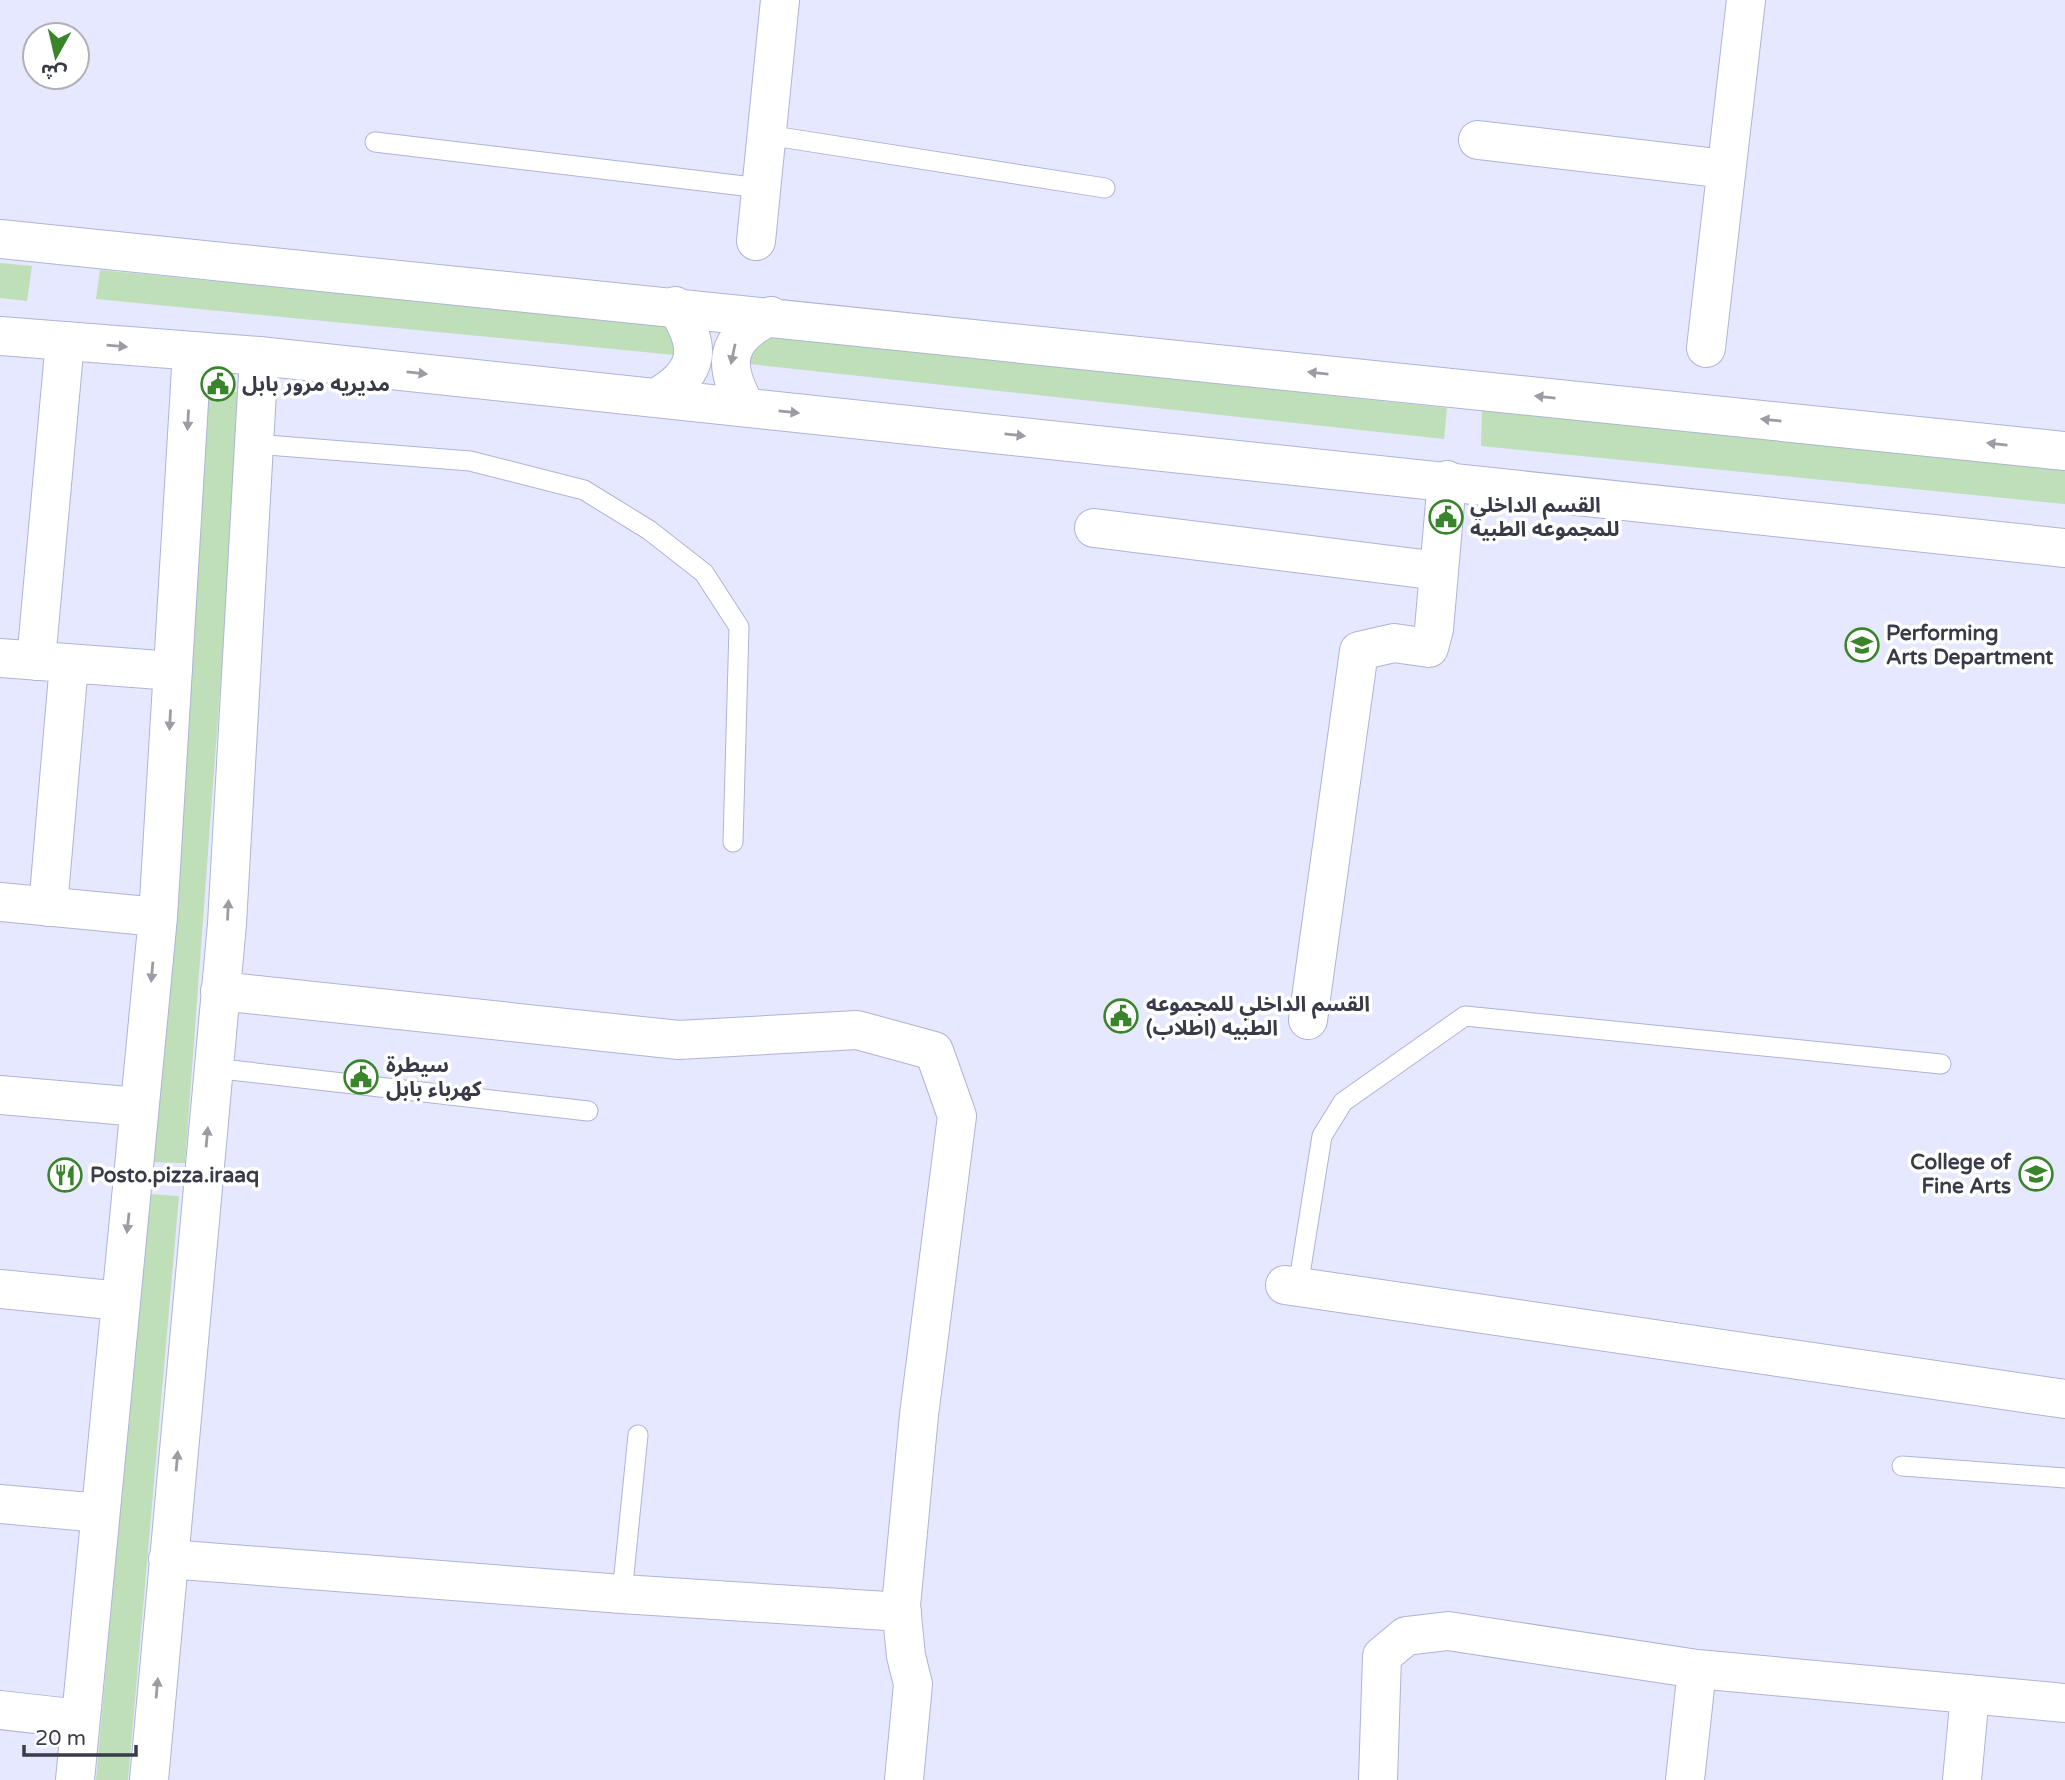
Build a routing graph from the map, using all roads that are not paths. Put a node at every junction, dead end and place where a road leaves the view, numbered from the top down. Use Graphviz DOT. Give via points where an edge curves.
graph roads {
  1 [pos="780,0"];
  2 [pos="1746,0"];
  3 [pos="767,135"];
  4 [pos="1478,140"];
  5 [pos="375,142"];
  6 [pos="1726,169"];
  7 [pos="761,188"];
  8 [pos="1105,188"];
  9 [pos="0,239"];
  10 [pos="756,241"];
  11 [pos="674,306"];
  12 [pos="771,316"];
  13 [pos="0,336"];
  14 [pos="65,341"];
  15 [pos="1706,348"];
  16 [pos="192,352"];
  17 [pos="259,356"];
  18 [pos="656,398"];
  19 [pos="746,407"];
  20 [pos="254,444"];
  21 [pos="2065,451"];
  22 [pos="1447,480"];
  23 [pos="1094,528"];
  24 [pos="2065,548"];
  25 [pos="1439,571"];
  26 [pos="35,661"];
  27 [pos="173,671"];
  28 [pos="733,842"];
  29 [pos="0,902"];
  30 [pos="48,907"];
  31 [pos="158,917"];
  32 [pos="220,991"];
  33 [pos="1308,1020"];
  34 [pos="1941,1064"];
  35 [pos="213,1068"];
  36 [pos="0,1095"];
  37 [pos="139,1107"];
  38 [pos="588,1111"];
  39 [pos="1292,1286"];
  40 [pos="0,1289"];
  41 [pos="121,1301"];
  42 [pos="2065,1399"];
  43 [pos="638,1435"];
  44 [pos="1902,1466"];
  45 [pos="2065,1478"];
  46 [pos="0,1504"];
  47 [pos="100,1513"];
  48 [pos="168,1559"];
  49 [pos="622,1594"];
  50 [pos="902,1612"];
  51 [pos="1698,1669"];
  52 [pos="1970,1694"];
  53 [pos="2065,1703"];
  54 [pos="0,1710"];
  55 [pos="80,1719"];
  56 [pos="75,1780"];
  57 [pos="149,1780"];
  58 [pos="904,1780"];
  59 [pos="1378,1780"];
  60 [pos="1685,1780"];
  61 [pos="1962,1780"];
  1 -- 3 [label="street"];
  2 -- 6 [label="street"];
  3 -- 7 [label="street"];
  3 -- 8 [label="lane"];
  4 -- 6 [label="street"];
  5 -- 7 [label="lane"];
  6 -- 15 [label="street"];
  7 -- 10 [label="street"];
  9 -- 11 [label="street"];
  11 -- 12 [label="street"];
  11 -- 18 [label="street" via="690,331 693,357 677,386"];
  12 -- 19 [label="street, one-way" via="741,334 731,354 732,380"];
  21 -- 12 [label="street, one-way"];
  13 -- 14 [label="street"];
  14 -- 16 [label="street, one-way"];
  14 -- 26 [label="street"];
  16 -- 17 [label="street"];
  16 -- 27 [label="street, one-way"];
  17 -- 18 [label="street, one-way"];
  17 -- 20 [label="street"];
  18 -- 19 [label="street"];
  19 -- 22 [label="street, one-way"];
  20 -- 28 [label="lane" via="470,461 584,491 649,530 704,573 739,628"];
  32 -- 20 [label="street, one-way"];
  22 -- 24 [label="street"];
  22 -- 25 [label="street"];
  23 -- 25 [label="street"];
  25 -- 33 [label="street" via="1429,648 1394,643 1359,651"];
  26 -- 27 [label="street"];
  26 -- 30 [label="street"];
  27 -- 31 [label="street, one-way"];
  29 -- 30 [label="street"];
  30 -- 31 [label="street"];
  31 -- 37 [label="street, one-way"];
  32 -- 35 [label="street"];
  32 -- 50 [label="street" via="679,1040 858,1030 934,1051 957,1116 919,1415"];
  34 -- 39 [label="lane" via="1465,1016 1343,1102 1322,1136"];
  35 -- 38 [label="lane"];
  48 -- 35 [label="street, one-way"];
  36 -- 37 [label="street"];
  37 -- 41 [label="street, one-way"];
  39 -- 42 [label="street"];
  40 -- 41 [label="street"];
  41 -- 47 [label="street"];
  43 -- 49 [label="lane"];
  44 -- 45 [label="lane"];
  46 -- 47 [label="street"];
  47 -- 55 [label="street"];
  48 -- 49 [label="street"];
  57 -- 48 [label="street, one-way"];
  49 -- 50 [label="street"];
  50 -- 58 [label="street" via="913,1684"];
  51 -- 52 [label="street"];
  51 -- 59 [label="street" via="1448,1630 1406,1636 1382,1656"];
  51 -- 60 [label="street"];
  52 -- 53 [label="street"];
  52 -- 61 [label="street"];
  54 -- 55 [label="street"];
  55 -- 56 [label="street"];
}
